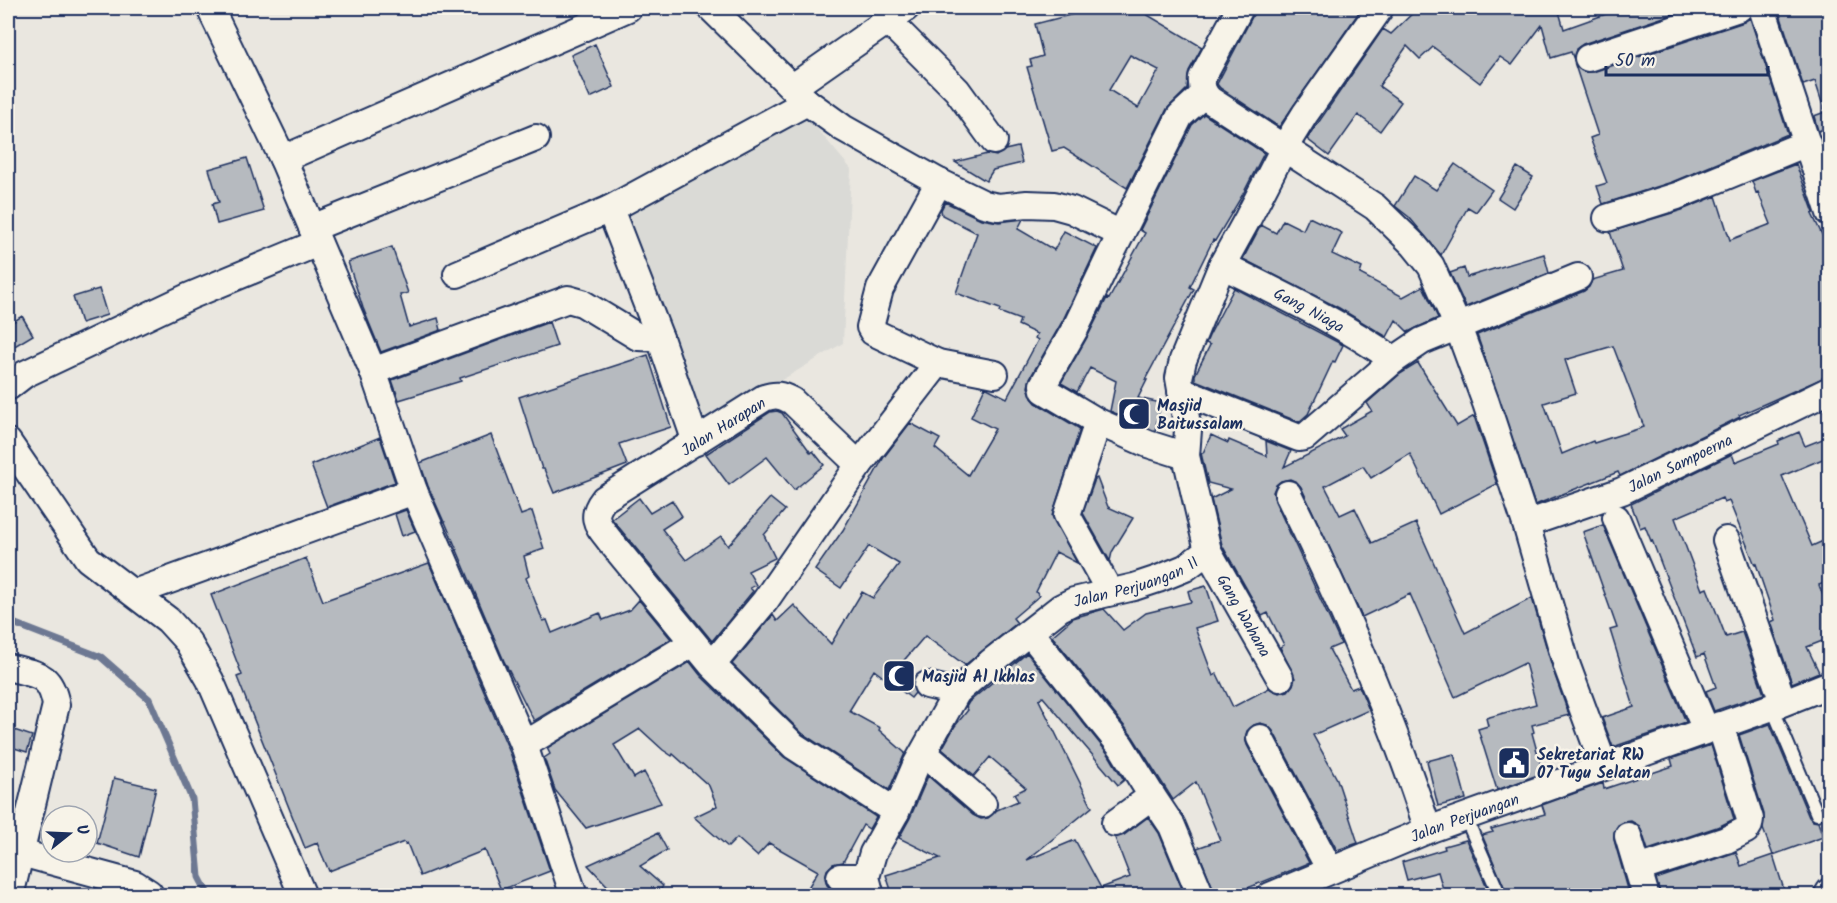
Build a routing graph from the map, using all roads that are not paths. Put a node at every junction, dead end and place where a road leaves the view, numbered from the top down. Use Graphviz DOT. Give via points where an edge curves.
graph roads {
  1 [pos="210,8"];
  2 [pos="628,8"];
  3 [pos="711,8"];
  4 [pos="1240,8"];
  5 [pos="1380,8"];
  6 [pos="1739,8"];
  7 [pos="1762,8"];
  8 [pos="897,14"];
  9 [pos="1587,58"];
  10 [pos="800,94"];
  11 [pos="1204,94"];
  12 [pos="536,138"];
  13 [pos="994,141"];
  14 [pos="1807,143"];
  15 [pos="1284,148"];
  16 [pos="284,159"];
  17 [pos="939,182"];
  18 [pos="610,210"];
  19 [pos="1830,213"];
  20 [pos="1607,218"];
  21 [pos="1121,234"];
  22 [pos="315,236"];
  23 [pos="1222,265"];
  24 [pos="457,274"];
  25 [pos="1578,277"];
  26 [pos="1458,327"];
  27 [pos="660,338"];
  28 [pos="1394,360"];
  29 [pos="938,363"];
  30 [pos="373,371"];
  31 [pos="995,374"];
  32 [pos="8,387"];
  33 [pos="1830,390"];
  34 [pos="1181,391"];
  35 [pos="1098,422"];
  36 [pos="8,442"];
  37 [pos="696,442"];
  38 [pos="1186,456"];
  39 [pos="859,465"];
  40 [pos="414,491"];
  41 [pos="1288,494"];
  42 [pos="1616,518"];
  43 [pos="1526,524"];
  44 [pos="1726,540"];
  45 [pos="1208,551"];
  46 [pos="1110,592"];
  47 [pos="134,593"];
  48 [pos="1030,633"];
  49 [pos="693,643"];
  50 [pos="712,665"];
  51 [pos="8,667"];
  52 [pos="1280,678"];
  53 [pos="1830,684"];
  54 [pos="927,685"];
  55 [pos="957,692"];
  56 [pos="1778,705"];
  57 [pos="1713,728"];
  58 [pos="1260,738"];
  59 [pos="524,745"];
  60 [pos="924,753"];
  61 [pos="1604,765"];
  62 [pos="1152,796"];
  63 [pos="983,804"];
  64 [pos="896,812"];
  65 [pos="1817,814"];
  66 [pos="1465,816"];
  67 [pos="1115,823"];
  68 [pos="1428,830"];
  69 [pos="1628,836"];
  70 [pos="21,853"];
  71 [pos="1638,869"];
  72 [pos="1330,870"];
  73 [pos="840,877"];
  74 [pos="869,886"];
  75 [pos="1830,891"];
  76 [pos="10,896"];
  77 [pos="149,896"];
  78 [pos="303,896"];
  79 [pos="574,896"];
  80 [pos="1201,896"];
  81 [pos="1270,896"];
  82 [pos="1500,896"];
  83 [pos="1646,896"];
  84 [pos="1827,896"];
  1 -- 16 [label="street"];
  2 -- 16 [label="street"];
  3 -- 10 [label="street"];
  4 -- 11 [label="street" via="1202,78"];
  5 -- 15 [label="street, Jalan Perjuangan II"];
  6 -- 9 [label="street"];
  7 -- 14 [label="street"];
  8 -- 10 [label="street"];
  8 -- 13 [label="street"];
  10 -- 17 [label="street" via="843,128"];
  10 -- 18 [label="street"];
  11 -- 15 [label="street"];
  11 -- 21 [label="street" via="1180,116"];
  12 -- 22 [label="street"];
  14 -- 19 [label="street"];
  14 -- 20 [label="street" via="1677,196"];
  15 -- 23 [label="street, Jalan Perjuangan II"];
  15 -- 26 [label="street" via="1375,207 1414,245 1431,266"];
  16 -- 22 [label="street"];
  17 -- 21 [label="street" via="998,207 1054,205 1072,210"];
  17 -- 29 [label="street" via="880,289 870,327 873,332"];
  18 -- 24 [label="street"];
  18 -- 27 [label="street"];
  21 -- 35 [label="street" via="1043,385 1044,390"];
  22 -- 30 [label="street"];
  22 -- 32 [label="street" via="25,374"];
  23 -- 28 [label="street, Gang Niaga" via="1300,304"];
  23 -- 34 [label="street, Jalan Perjuangan II" via="1183,360"];
  25 -- 26 [label="street"];
  26 -- 28 [label="street" via="1422,341"];
  26 -- 43 [label="street"];
  27 -- 30 [label="street" via="638,338 568,298"];
  27 -- 37 [label="street"];
  28 -- 34 [label="street" via="1311,434 1299,438"];
  29 -- 31 [label="street"];
  29 -- 39 [label="street"];
  30 -- 40 [label="street"];
  33 -- 43 [label="street, Jalan Sampoerna" via="1622,491"];
  34 -- 38 [label="street, Jalan Perjuangan II" via="1188,430"];
  35 -- 38 [label="street"];
  35 -- 46 [label="street" via="1067,515"];
  36 -- 47 [label="street" via="88,559"];
  37 -- 39 [label="street, Jalan Harapan" via="764,399 781,395"];
  37 -- 49 [label="street, Jalan Harapan" via="604,499 595,516 610,541"];
  38 -- 45 [label="street, Jalan Perjuangan II"];
  39 -- 50 [label="street" via="765,601"];
  40 -- 47 [label="street"];
  40 -- 59 [label="street"];
  41 -- 68 [label="street" via="1353,629"];
  42 -- 57 [label="street"];
  43 -- 61 [label="street" via="1567,666"];
  44 -- 56 [label="street"];
  45 -- 46 [label="street, Jalan Perjuangan II" via="1185,568"];
  45 -- 52 [label="street, Gang Wahana"];
  46 -- 48 [label="street, Jalan Perjuangan II" via="1074,601"];
  47 -- 78 [label="street" via="188,642 210,680"];
  48 -- 55 [label="street, Jalan Perjuangan II"];
  48 -- 62 [label="street" via="1121,746"];
  49 -- 50 [label="street, Jalan Harapan"];
  49 -- 59 [label="street"];
  50 -- 64 [label="street, Jalan Harapan" via="794,746"];
  51 -- 70 [label="street" via="44,677 53,690 56,705"];
  53 -- 56 [label="street, Jalan Perjuangan"];
  54 -- 55 [label="street"];
  55 -- 60 [label="street, Jalan Perjuangan II"];
  56 -- 57 [label="street, Jalan Perjuangan"];
  56 -- 65 [label="lane"];
  57 -- 61 [label="street, Jalan Perjuangan"];
  57 -- 71 [label="street" via="1750,819 1749,825 1726,840"];
  58 -- 72 [label="street"];
  59 -- 79 [label="street"];
  60 -- 63 [label="street"];
  60 -- 64 [label="street, Jalan Perjuangan II"];
  61 -- 66 [label="street, Jalan Perjuangan"];
  62 -- 67 [label="street"];
  62 -- 80 [label="street" via="1172,826"];
  64 -- 74 [label="street, Jalan Perjuangan II" via="873,853"];
  66 -- 68 [label="street, Jalan Perjuangan"];
  66 -- 82 [label="lane"];
  68 -- 72 [label="street, Jalan Perjuangan"];
  69 -- 71 [label="street"];
  70 -- 76 [label="street"];
  70 -- 77 [label="street" via="135,884"];
  71 -- 83 [label="street"];
  72 -- 81 [label="street, Jalan Perjuangan"];
  73 -- 74 [label="street"];
  75 -- 84 [label="street"];
}
